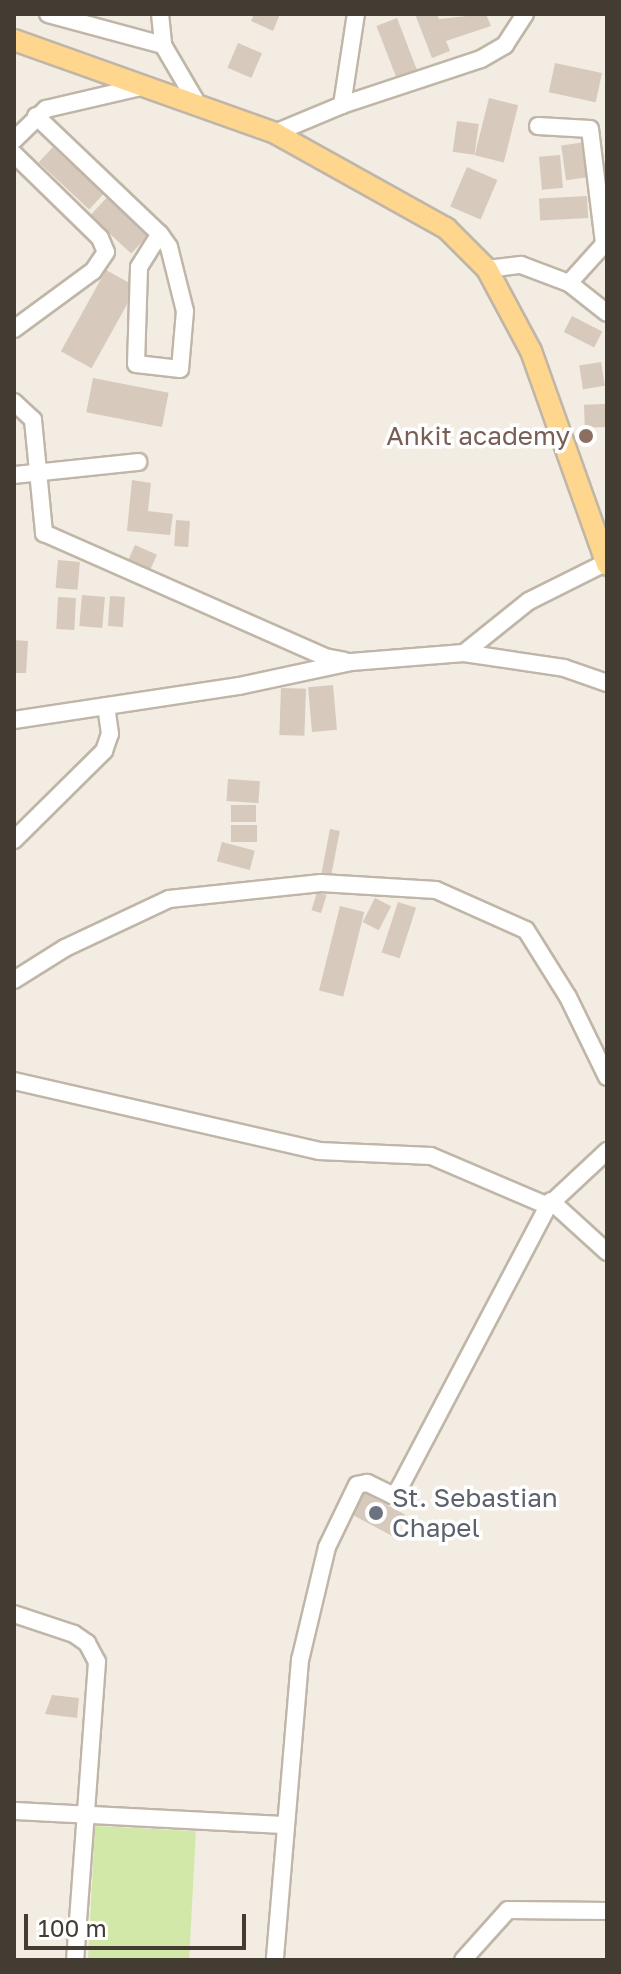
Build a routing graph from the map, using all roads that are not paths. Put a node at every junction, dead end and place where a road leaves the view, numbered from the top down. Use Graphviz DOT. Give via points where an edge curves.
graph roads {
  1 [pos="48,14"];
  2 [pos="160,14"];
  3 [pos="356,14"];
  4 [pos="525,14"];
  5 [pos="14,40"];
  6 [pos="163,45"];
  7 [pos="147,86"];
  8 [pos="197,103"];
  9 [pos="342,105"];
  10 [pos="36,116"];
  11 [pos="538,126"];
  12 [pos="275,133"];
  13 [pos="14,140"];
  14 [pos="14,154"];
  15 [pos="160,234"];
  16 [pos="606,242"];
  17 [pos="487,269"];
  18 [pos="569,283"];
  19 [pos="607,313"];
  20 [pos="14,329"];
  21 [pos="14,402"];
  22 [pos="138,462"];
  23 [pos="37,474"];
  24 [pos="14,475"];
  25 [pos="607,563"];
  26 [pos="464,653"];
  27 [pos="351,662"];
  28 [pos="607,683"];
  29 [pos="106,706"];
  30 [pos="14,720"];
  31 [pos="14,840"];
  32 [pos="14,980"];
  33 [pos="607,1077"];
  34 [pos="14,1081"];
  35 [pos="607,1151"];
  36 [pos="550,1203"];
  37 [pos="607,1252"];
  38 [pos="14,1614"];
  39 [pos="14,1811"];
  40 [pos="85,1814"];
  41 [pos="285,1825"];
  42 [pos="607,1911"];
  43 [pos="75,1960"];
  44 [pos="275,1960"];
  45 [pos="463,1960"];
  1 -- 6 [label="street"];
  2 -- 6 [label="street"];
  3 -- 9 [label="street"];
  4 -- 9 [label="street" via="514,35 481,59"];
  5 -- 7 [label="main road"];
  6 -- 8 [label="street"];
  7 -- 8 [label="main road"];
  7 -- 10 [label="street" via="58,104"];
  8 -- 12 [label="main road"];
  9 -- 12 [label="street"];
  10 -- 13 [label="street"];
  10 -- 15 [label="street"];
  11 -- 16 [label="street" via="590,129"];
  12 -- 17 [label="main road" via="446,228"];
  14 -- 20 [label="street" via="100,238 106,252 93,271"];
  15 -- 15 [label="street" via="176,262 185,311 180,369 136,364 139,267"];
  16 -- 18 [label="street"];
  17 -- 18 [label="street" via="521,265"];
  17 -- 25 [label="main road" via="531,351"];
  18 -- 19 [label="street"];
  21 -- 23 [label="street" via="33,420"];
  22 -- 23 [label="street"];
  23 -- 24 [label="street"];
  23 -- 27 [label="street" via="44,533 58,544 325,657"];
  25 -- 26 [label="street" via="529,601"];
  26 -- 27 [label="street"];
  26 -- 28 [label="street" via="564,668"];
  27 -- 29 [label="street"];
  29 -- 30 [label="street"];
  29 -- 31 [label="street" via="110,734 104,751"];
  32 -- 33 [label="street" via="65,948 169,899 321,883 436,890 526,930 568,997"];
  34 -- 36 [label="street" via="319,1151 431,1156"];
  35 -- 36 [label="street"];
  36 -- 37 [label="street"];
  36 -- 41 [label="street" via="398,1490 392,1495 367,1483 357,1485 327,1547 305,1624"];
  38 -- 40 [label="street" via="74,1634 95,1653"];
  39 -- 40 [label="street"];
  40 -- 41 [label="street"];
  40 -- 43 [label="street"];
  41 -- 44 [label="street"];
  42 -- 45 [label="street" via="508,1910"];
}
